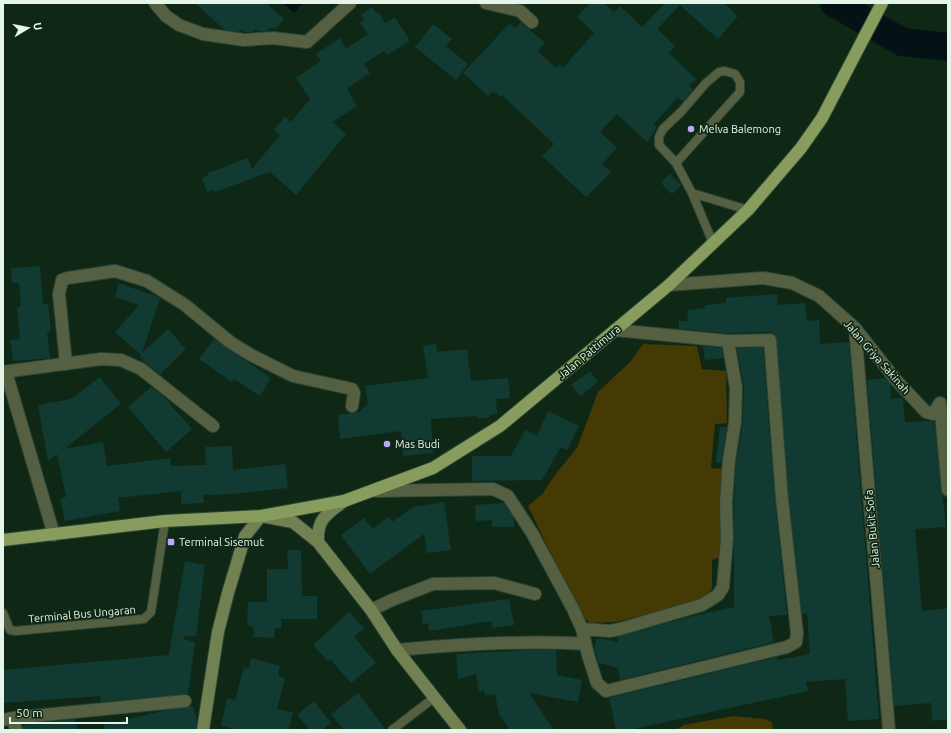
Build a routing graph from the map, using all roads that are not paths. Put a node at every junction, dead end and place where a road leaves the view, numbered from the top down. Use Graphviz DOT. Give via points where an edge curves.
graph roads {
  1 [pos="155,3"];
  2 [pos="350,3"];
  3 [pos="486,3"];
  4 [pos="882,3"];
  5 [pos="532,22"];
  6 [pos="676,163"];
  7 [pos="692,193"];
  8 [pos="748,210"];
  9 [pos="713,243"];
  10 [pos="669,285"];
  11 [pos="855,328"];
  12 [pos="615,330"];
  13 [pos="728,341"];
  14 [pos="66,364"];
  15 [pos="5,372"];
  16 [pos="944,403"];
  17 [pos="352,406"];
  18 [pos="213,426"];
  19 [pos="948,490"];
  20 [pos="373,491"];
  21 [pos="344,501"];
  22 [pos="262,516"];
  23 [pos="164,521"];
  24 [pos="54,535"];
  25 [pos="3,540"];
  26 [pos="318,542"];
  27 [pos="535,594"];
  28 [pos="371,610"];
  29 [pos="3,612"];
  30 [pos="582,629"];
  31 [pos="585,644"];
  32 [pos="397,650"];
  33 [pos="435,697"];
  34 [pos="185,702"];
  35 [pos="8,719"];
  36 [pos="16,730"];
  37 [pos="203,730"];
  38 [pos="392,730"];
  39 [pos="460,730"];
  40 [pos="889,730"];
  1 -- 2 [label="street" via="179,26 203,34 244,40 273,38 307,42"];
  3 -- 5 [label="street" via="520,11"];
  4 -- 8 [label="main road, Jalan Pattimura" via="822,118"];
  6 -- 6 [label="lane" via="659,145 663,129 719,72 725,70 735,74 740,82 740,92"];
  6 -- 7 [label="lane"];
  7 -- 8 [label="lane"];
  7 -- 9 [label="lane"];
  8 -- 9 [label="main road, Jalan Pattimura"];
  9 -- 10 [label="main road, Jalan Pattimura"];
  10 -- 11 [label="street, Jalan Griya Sakinah" via="763,278 792,283 819,296"];
  10 -- 12 [label="main road, Jalan Pattimura"];
  11 -- 16 [label="street, Jalan Griya Sakinah" via="921,407 933,414"];
  11 -- 40 [label="street, Jalan Bukit Sofa"];
  12 -- 13 [label="street"];
  12 -- 20 [label="main road, Jalan Pattimura" via="476,443 433,468"];
  13 -- 30 [label="street" via="736,388 726,503 727,538 723,587 718,595 702,605 610,631"];
  13 -- 31 [label="street" via="770,340 796,642 787,648 606,690 597,683"];
  14 -- 15 [label="street"];
  14 -- 17 [label="street" via="59,294 62,280 115,271 147,281 185,306 230,342 293,376 352,389"];
  14 -- 18 [label="street" via="110,358 130,362"];
  15 -- 24 [label="street"];
  16 -- 19 [label="street"];
  20 -- 21 [label="main road, Jalan Pattimura"];
  20 -- 30 [label="street" via="493,489 508,496 532,533"];
  21 -- 22 [label="main road, Jalan Pattimura"];
  21 -- 26 [label="main road" via="324,517 318,529"];
  22 -- 23 [label="main road, Jalan Pattimura"];
  22 -- 26 [label="main road" via="293,522"];
  22 -- 37 [label="main road" via="245,536 228,593 218,632"];
  23 -- 24 [label="main road, Jalan Pattimura"];
  23 -- 29 [label="lane, Terminal Bus Ungaran" via="151,612 144,619 15,631 10,630"];
  24 -- 25 [label="main road, Jalan Pattimura"];
  26 -- 28 [label="main road"];
  27 -- 28 [label="street" via="494,583 433,584"];
  28 -- 32 [label="main road"];
  30 -- 31 [label="street"];
  31 -- 32 [label="street" via="477,643"];
  32 -- 33 [label="main road"];
  33 -- 38 [label="lane"];
  33 -- 39 [label="main road"];
  34 -- 35 [label="street"];
  35 -- 36 [label="street"];
}
